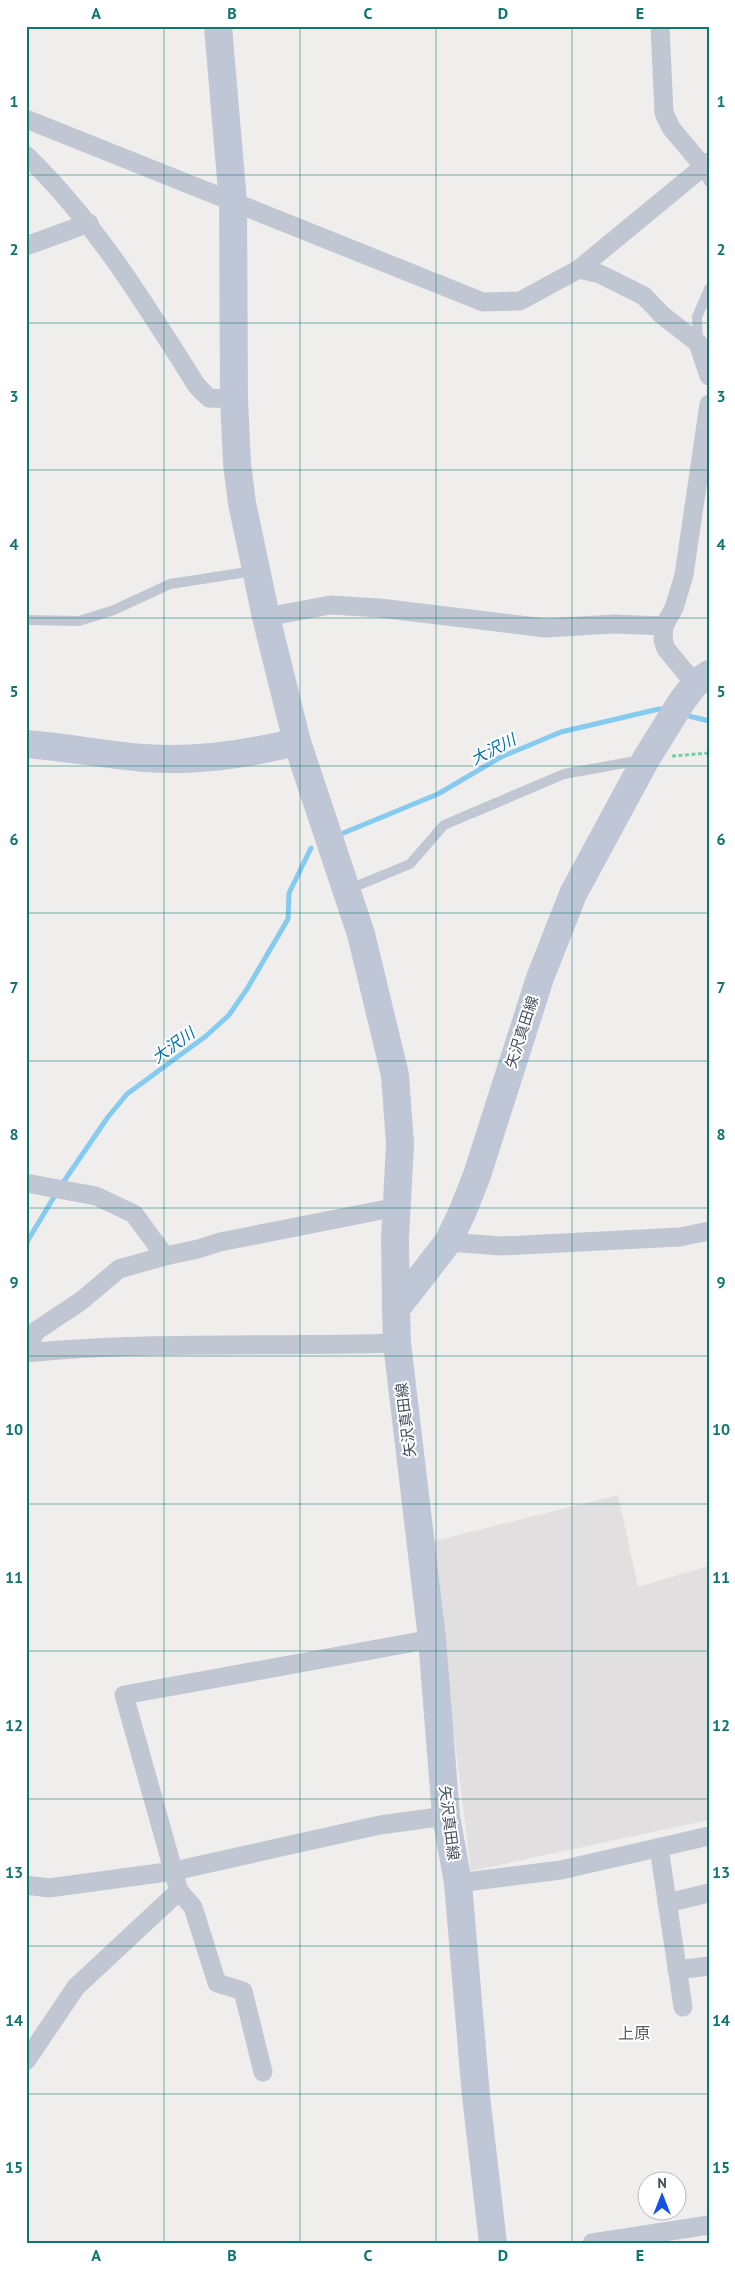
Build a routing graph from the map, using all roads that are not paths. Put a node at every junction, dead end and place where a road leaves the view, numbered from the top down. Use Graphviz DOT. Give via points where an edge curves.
graph roads {
  1 [pos="218,26"];
  2 [pos="660,26"];
  3 [pos="26,119"];
  4 [pos="26,155"];
  5 [pos="705,169"];
  6 [pos="233,203"];
  7 [pos="88,222"];
  8 [pos="26,246"];
  9 [pos="579,269"];
  10 [pos="709,290"];
  11 [pos="698,344"];
  12 [pos="709,376"];
  13 [pos="234,399"];
  14 [pos="709,404"];
  15 [pos="255,571"];
  16 [pos="266,617"];
  17 [pos="26,620"];
  18 [pos="664,626"];
  19 [pos="702,679"];
  20 [pos="298,742"];
  21 [pos="26,744"];
  22 [pos="646,759"];
  23 [pos="346,890"];
  24 [pos="26,1183"];
  25 [pos="397,1207"];
  26 [pos="709,1232"];
  27 [pos="448,1242"];
  28 [pos="165,1256"];
  29 [pos="396,1309"];
  30 [pos="397,1343"];
  31 [pos="26,1351"];
  32 [pos="432,1638"];
  33 [pos="446,1816"];
  34 [pos="709,1836"];
  35 [pos="659,1848"];
  36 [pos="174,1871"];
  37 [pos="458,1883"];
  38 [pos="26,1885"];
  39 [pos="179,1891"];
  40 [pos="709,1893"];
  41 [pos="667,1902"];
  42 [pos="709,1966"];
  43 [pos="677,1970"];
  44 [pos="683,2007"];
  45 [pos="26,2061"];
  46 [pos="263,2072"];
  47 [pos="709,2225"];
  48 [pos="493,2243"];
  49 [pos="592,2243"];
  1 -- 6 [label="main road"];
  2 -- 5 [label="street" via="664,113 671,128"];
  3 -- 6 [label="street"];
  4 -- 7 [label="street" via="58,185"];
  5 -- 9 [label="street"];
  6 -- 9 [label="street" via="483,302 520,301"];
  6 -- 13 [label="main road"];
  7 -- 8 [label="street"];
  7 -- 13 [label="street" via="133,284 197,386 209,398"];
  9 -- 11 [label="street" via="600,274 644,296"];
  10 -- 11 [label="lane" via="697,317"];
  11 -- 12 [label="street"];
  13 -- 15 [label="main road" via="237,464"];
  14 -- 18 [label="street" via="684,575 674,608"];
  15 -- 16 [label="main road"];
  15 -- 17 [label="lane" via="170,584 114,610 78,621"];
  16 -- 18 [label="street" via="330,605 545,628 614,624"];
  16 -- 20 [label="main road"];
  18 -- 19 [label="street" via="666,649"];
  19 -- 22 [label="main road, 矢沢真田線" via="682,701"];
  20 -- 21 [label="main road" via="250,753 204,758 146,758"];
  20 -- 23 [label="main road"];
  22 -- 23 [label="lane" via="564,774 444,825 410,864"];
  22 -- 27 [label="main road, 矢沢真田線" via="573,894 540,978 477,1174"];
  23 -- 25 [label="main road" via="377,994 395,1075 400,1144"];
  24 -- 28 [label="street" via="96,1196 134,1214"];
  25 -- 28 [label="street"];
  25 -- 29 [label="main road"];
  26 -- 27 [label="street" via="680,1237 502,1246"];
  27 -- 29 [label="main road, 矢沢真田線"];
  28 -- 31 [label="street" via="119,1269 81,1302 36,1331"];
  29 -- 30 [label="main road, 矢沢真田線"];
  30 -- 31 [label="street" via="140,1346"];
  30 -- 32 [label="main road, 矢沢真田線"];
  32 -- 33 [label="main road, 矢沢真田線"];
  32 -- 36 [label="street" via="124,1695"];
  33 -- 36 [label="street" via="380,1825"];
  33 -- 37 [label="main road, 矢沢真田線"];
  34 -- 35 [label="street"];
  35 -- 37 [label="street" via="560,1870"];
  35 -- 41 [label="street"];
  36 -- 38 [label="street" via="48,1888"];
  36 -- 39 [label="street"];
  37 -- 48 [label="main road, 矢沢真田線" via="476,2096"];
  39 -- 45 [label="street" via="76,1987"];
  39 -- 46 [label="street" via="193,1906 217,1983 243,1992"];
  40 -- 41 [label="street"];
  41 -- 43 [label="street"];
  42 -- 43 [label="street"];
  43 -- 44 [label="street"];
  47 -- 49 [label="street"];
}
